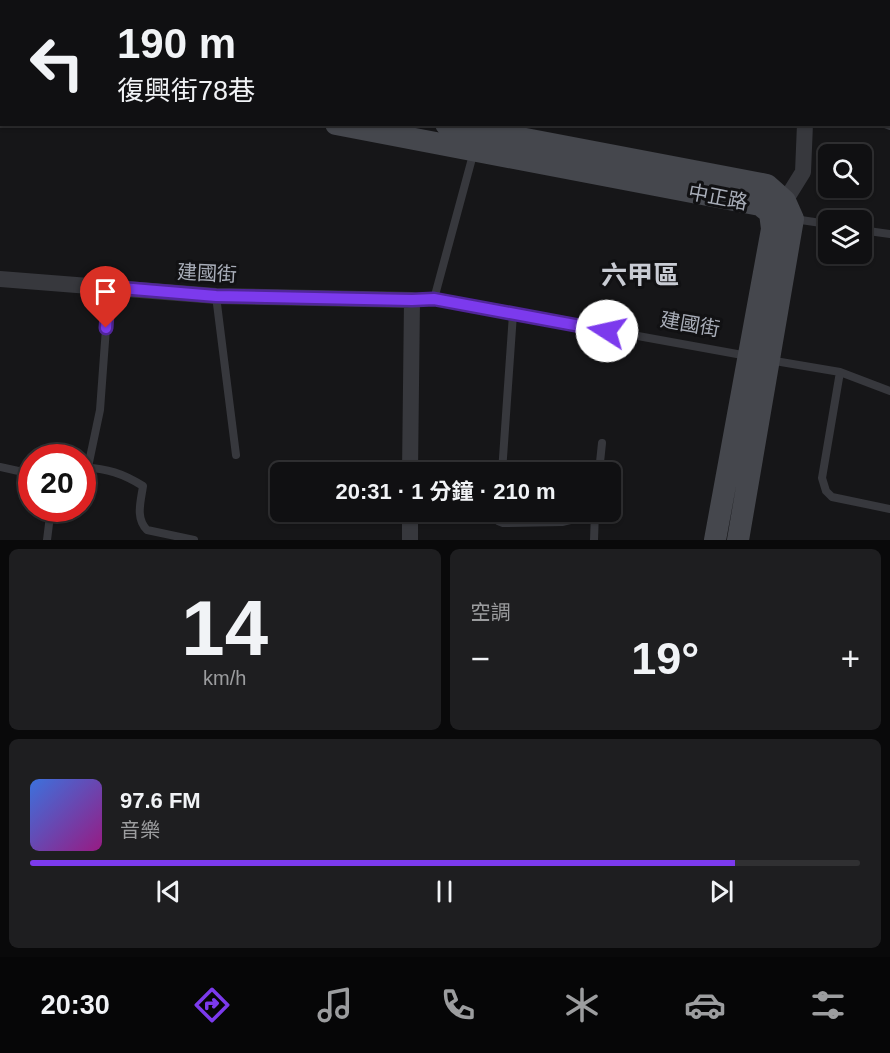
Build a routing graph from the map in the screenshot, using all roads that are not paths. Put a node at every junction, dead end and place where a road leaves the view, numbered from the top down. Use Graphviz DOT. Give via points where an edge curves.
graph roads {
  1 [pos="362,126"];
  2 [pos="452,126"];
  3 [pos="805,126"];
  4 [pos="477,135"];
  5 [pos="783,211"];
  6 [pos="818,221"];
  7 [pos="872,232"];
  8 [pos="890,234"];
  9 [pos="0,279"];
  10 [pos="109,287"];
  11 [pos="216,296"];
  12 [pos="434,299"];
  13 [pos="412,300"];
  14 [pos="513,314"];
  15 [pos="758,358"];
  16 [pos="840,372"];
  17 [pos="890,391"];
  18 [pos="602,443"];
  19 [pos="91,444"];
  20 [pos="236,455"];
  21 [pos="411,462"];
  22 [pos="503,462"];
  23 [pos="600,462"];
  24 [pos="0,467"];
  25 [pos="96,468"];
  26 [pos="18,471"];
  27 [pos="890,509"];
  28 [pos="49,522"];
  29 [pos="410,522"];
  30 [pos="500,522"];
  31 [pos="562,522"];
  32 [pos="595,522"];
  33 [pos="46,540"];
  34 [pos="194,540"];
  35 [pos="410,540"];
  36 [pos="594,540"];
  37 [pos="716,540"];
  38 [pos="738,540"];
  1 -- 4 [label="main road, 中正路"];
  2 -- 4 [label="main road, 中正路"];
  3 -- 5 [label="street" via="803,172"];
  4 -- 5 [label="main road, 中正路" via="767,185"];
  4 -- 12 [label="lane"];
  5 -- 6 [label="lane"];
  5 -- 15 [label="main road, 中正路" via="772,229"];
  7 -- 8 [label="lane"];
  9 -- 10 [label="street, 建國街"];
  10 -- 11 [label="street, 建國街"];
  10 -- 19 [label="lane" via="100,410"];
  11 -- 13 [label="street, 建國街"];
  11 -- 20 [label="lane"];
  12 -- 13 [label="lane, 建國街"];
  12 -- 14 [label="lane, 建國街"];
  13 -- 21 [label="street"];
  14 -- 15 [label="lane, 建國街"];
  14 -- 22 [label="lane"];
  15 -- 16 [label="lane, 建國街"];
  15 -- 37 [label="main road, 中正路"];
  15 -- 38 [label="main road, 中正路"];
  16 -- 17 [label="lane, 建國街"];
  16 -- 27 [label="lane" via="822,477 826,491 832,497"];
  18 -- 23 [label="lane"];
  24 -- 26 [label="lane"];
  25 -- 34 [label="lane" via="109,469 143,486 139,510 141,524 147,530"];
  28 -- 33 [label="lane"];
  29 -- 35 [label="street"];
  30 -- 31 [label="lane"];
  32 -- 36 [label="lane"];
}
